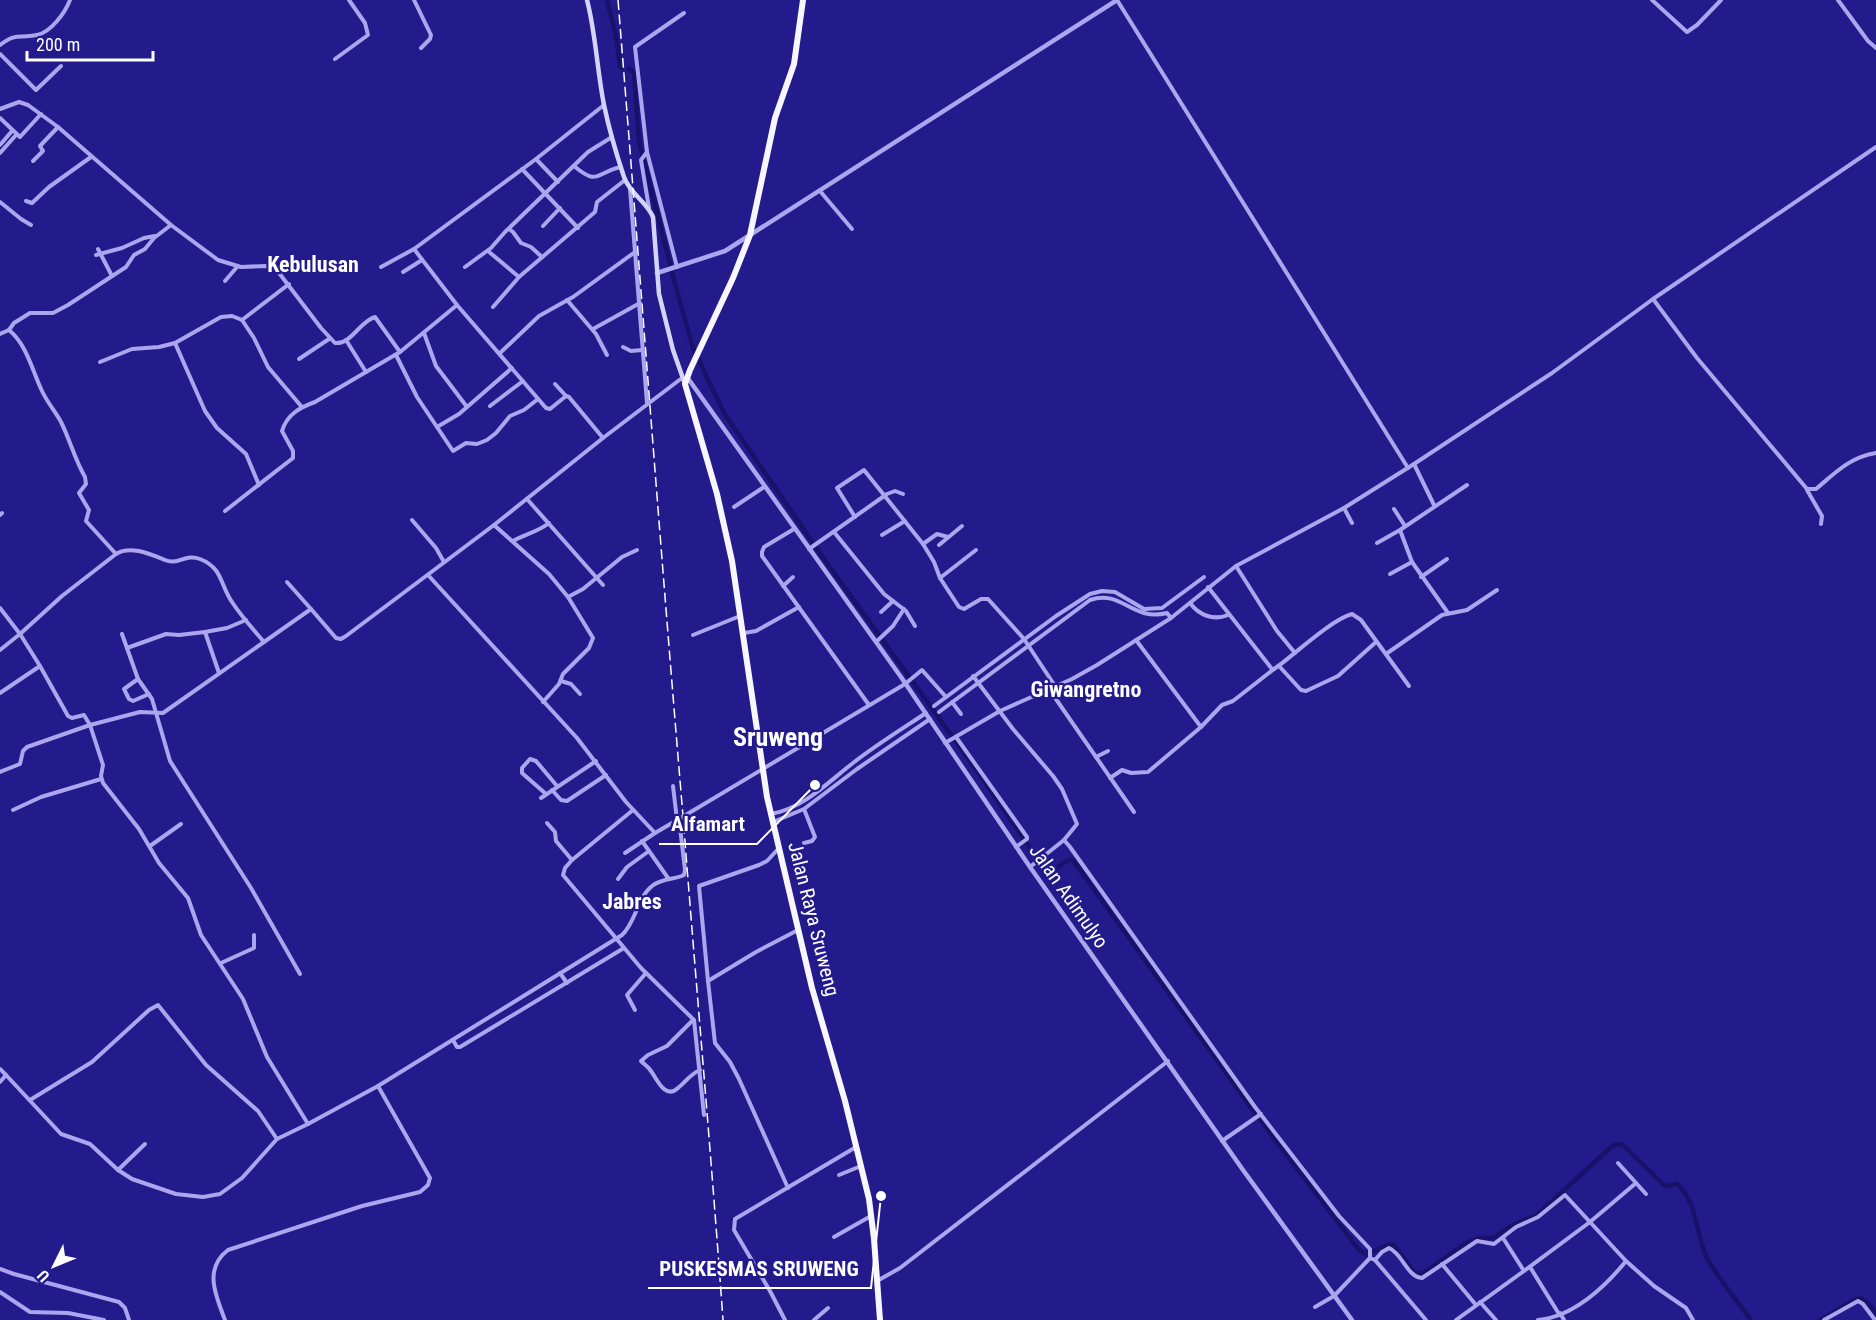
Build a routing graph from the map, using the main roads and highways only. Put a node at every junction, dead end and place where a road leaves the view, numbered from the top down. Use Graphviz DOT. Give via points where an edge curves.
graph roads {
  1 [pos="587,0"];
  2 [pos="803,0"];
  3 [pos="685,380"];
  4 [pos="880,1320"];
  1 -- 3 [label="main road" via="604,105 625,180 649,208 654,224 659,294"];
  2 -- 3 [label="highway" via="794,64 775,118 750,235"];
  3 -- 4 [label="highway, Jalan Raya Sruweng" via="719,502 744,633 771,814 812,988 869,1199"];
}
